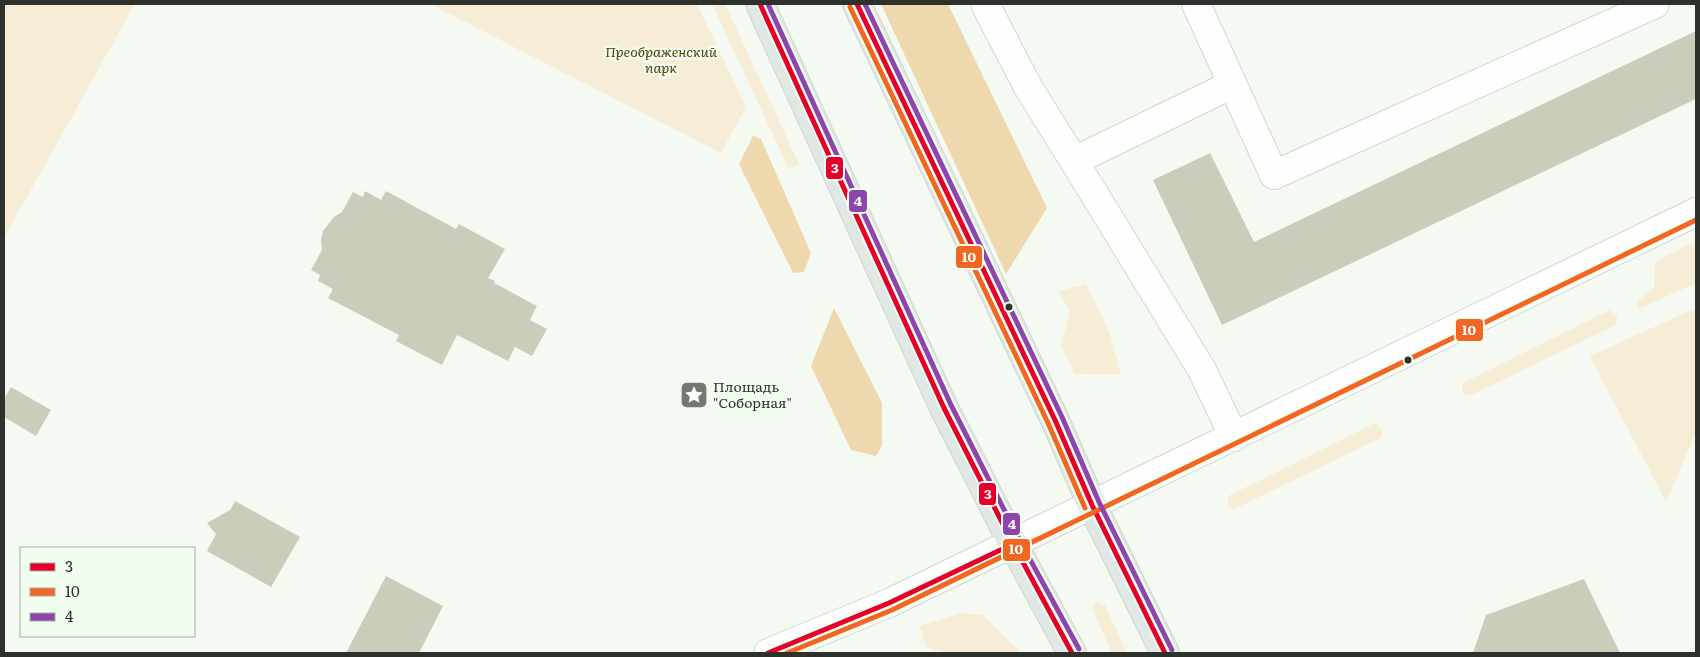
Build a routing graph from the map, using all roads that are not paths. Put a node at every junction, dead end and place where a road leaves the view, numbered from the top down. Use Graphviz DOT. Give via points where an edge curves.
graph roads {
  1 [pos="760,4"];
  2 [pos="857,4"];
  3 [pos="985,4"];
  4 [pos="1196,4"];
  5 [pos="1655,4"];
  6 [pos="1234,84"];
  7 [pos="1074,161"];
  8 [pos="1696,212"];
  9 [pos="1234,437"];
  10 [pos="1092,505"];
  11 [pos="1013,544"];
  12 [pos="768,653"];
  13 [pos="1072,653"];
  14 [pos="1166,653"];
  1 -- 11 [label="main road" via="944,408"];
  2 -- 10 [label="main road" via="1047,402"];
  3 -- 7 [label="street" via="1028,88"];
  4 -- 6 [label="street"];
  5 -- 6 [label="street" via="1274,176"];
  6 -- 7 [label="street"];
  7 -- 9 [label="street" via="1202,370"];
  8 -- 9 [label="street"];
  9 -- 10 [label="street"];
  10 -- 11 [label="street"];
  10 -- 14 [label="main road"];
  11 -- 12 [label="street" via="889,603"];
  11 -- 13 [label="main road"];
}
